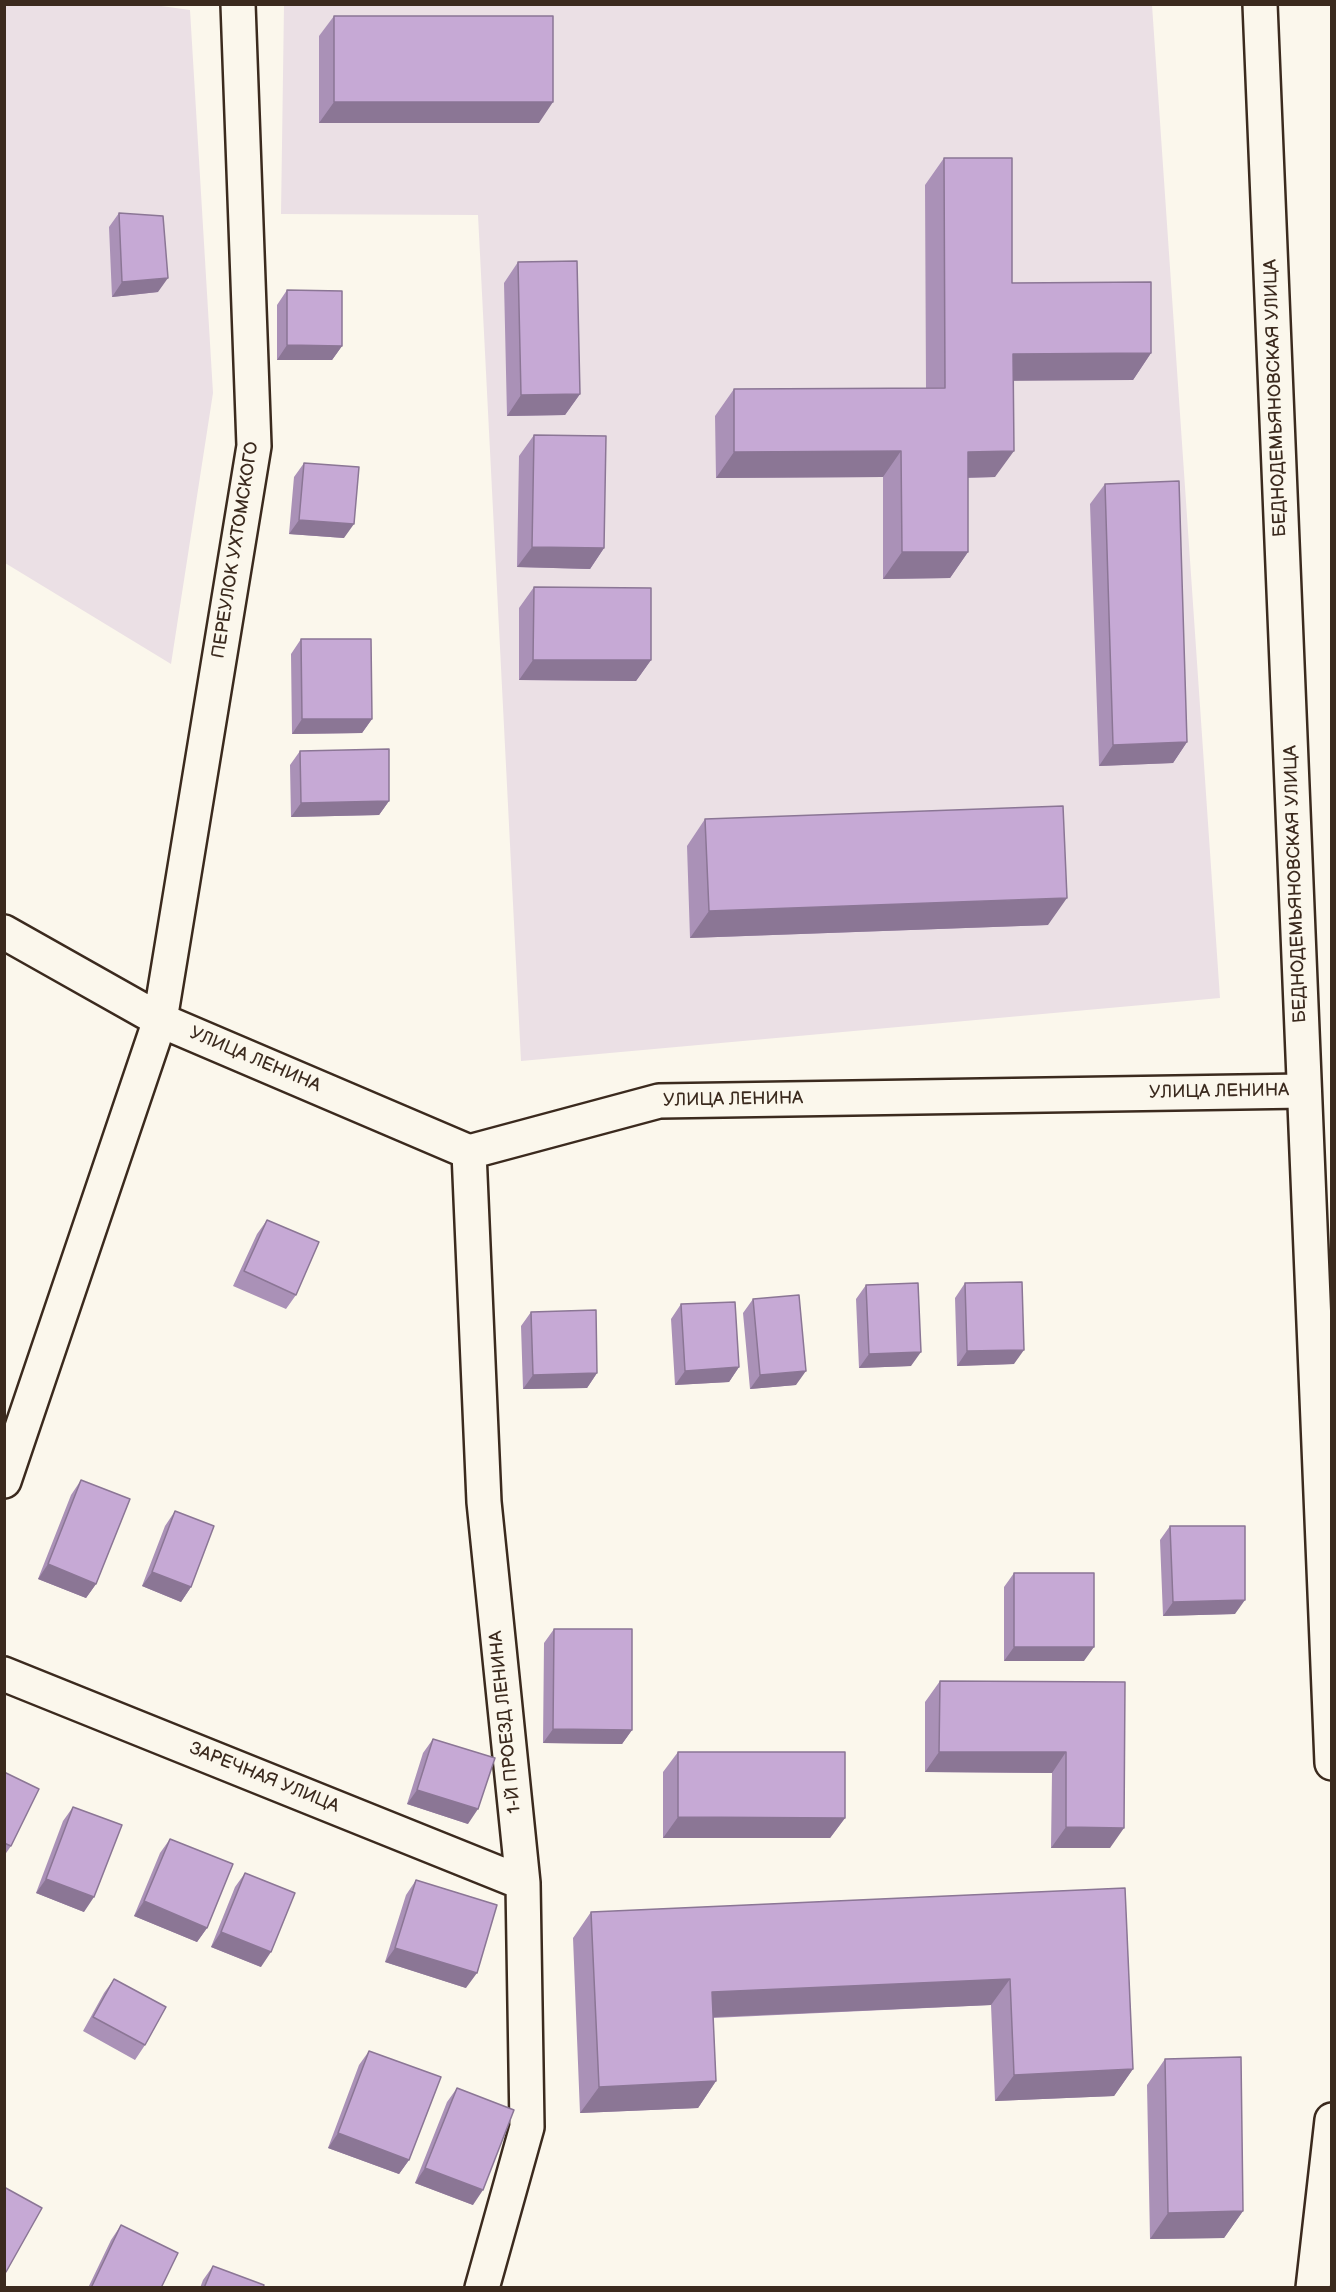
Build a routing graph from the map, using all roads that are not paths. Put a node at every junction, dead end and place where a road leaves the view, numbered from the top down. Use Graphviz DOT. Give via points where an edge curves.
graph roads {
  1 [pos="238,4"];
  2 [pos="1260,4"];
  3 [pos="4,932"];
  4 [pos="160,1020"];
  5 [pos="1304,1091"];
  6 [pos="469,1152"];
  7 [pos="1319,1167"];
  8 [pos="4,1481"];
  9 [pos="4,1674"];
  10 [pos="1332,1763"];
  11 [pos="523,1883"];
  12 [pos="1332,2120"];
  13 [pos="482,2288"];
  14 [pos="1313,2288"];
  1 -- 4 [label="street, ПЕРЕУЛОК УХТОМСКОГО" via="254,446"];
  2 -- 5 [label="street, БЕДНОДЕМЬЯНОВСКАЯ УЛИЦА"];
  3 -- 4 [label="street, УЛИЦА ЛЕНИНА"];
  4 -- 6 [label="street, УЛИЦА ЛЕНИНА"];
  4 -- 8 [label="street, ПЕРЕУЛОК УХТОМСКОГО"];
  5 -- 6 [label="street, УЛИЦА ЛЕНИНА" via="659,1101"];
  5 -- 7 [label="street, БЕДНОДЕМЬЯНОВСКАЯ УЛИЦА"];
  6 -- 11 [label="street, 1-Й ПРОЕЗД ЛЕНИНА" via="483,1502"];
  7 -- 10 [label="street, БЕДНОДЕМЬЯНОВСКАЯ УЛИЦА"];
  9 -- 11 [label="street, ЗАРЕЧНАЯ УЛИЦА"];
  11 -- 13 [label="street, 1-Й ПРОЕЗД ЛЕНИНА" via="527,2127"];
  12 -- 14 [label="street"];
}
